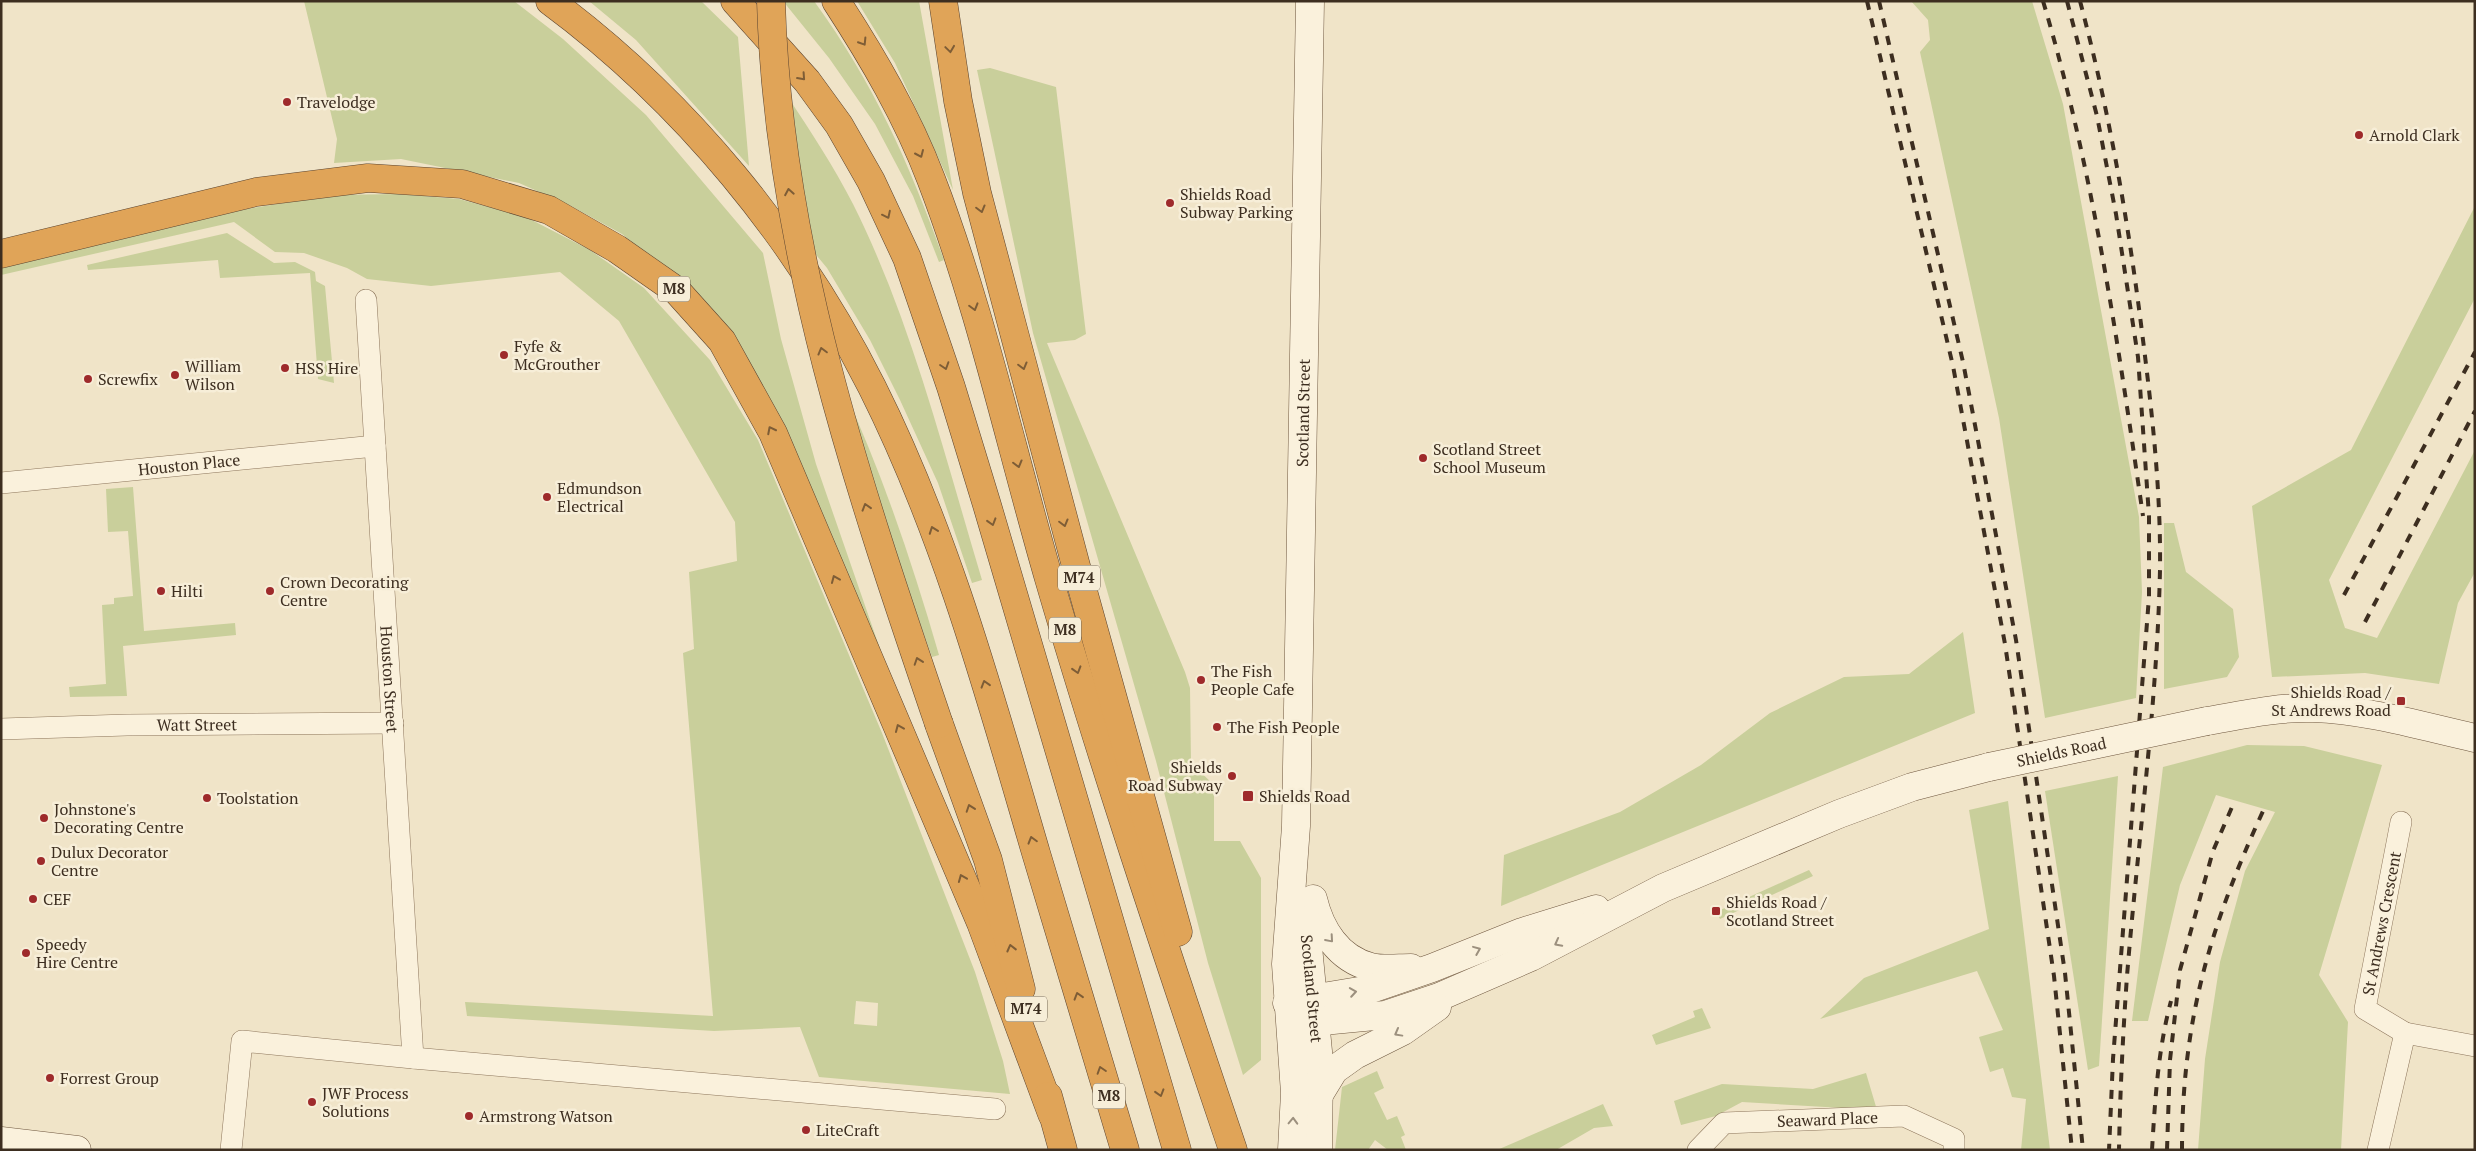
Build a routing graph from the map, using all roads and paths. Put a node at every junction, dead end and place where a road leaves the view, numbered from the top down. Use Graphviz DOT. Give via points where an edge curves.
graph roads {
  1 [pos="550,1"];
  2 [pos="735,1"];
  3 [pos="771,1"];
  4 [pos="836,1"];
  5 [pos="943,1"];
  6 [pos="1310,1"];
  7 [pos="1,254"];
  8 [pos="366,300"];
  9 [pos="375,446"];
  10 [pos="1,483"];
  11 [pos="393,723"];
  12 [pos="1,729"];
  13 [pos="2475,738"];
  14 [pos="2401,822"];
  15 [pos="1296,826"];
  16 [pos="1663,888"];
  17 [pos="990,914"];
  18 [pos="1432,968"];
  19 [pos="1467,986"];
  20 [pos="1301,1012"];
  21 [pos="2405,1033"];
  22 [pos="2475,1046"];
  23 [pos="413,1058"];
  24 [pos="1320,1094"];
  25 [pos="995,1109"];
  26 [pos="1,1141"];
  27 [pos="77,1150"];
  28 [pos="230,1150"];
  29 [pos="1063,1150"];
  30 [pos="1125,1150"];
  31 [pos="1177,1150"];
  32 [pos="1235,1150"];
  33 [pos="1292,1150"];
  34 [pos="1318,1150"];
  35 [pos="1698,1150"];
  36 [pos="1954,1150"];
  37 [pos="2378,1150"];
  30 -- 1 [label="highway, M8, one-way" via="966,623 918,491 872,386 810,278 725,166 588,29"];
  2 -- 31 [label="highway, M8, one-way" via="807,81 839,125 871,181 908,258 990,514"];
  17 -- 3 [label="highway, one-way, bridge" via="988,860 879,548 816,328 788,182"];
  4 -- 32 [label="highway, M8, one-way" via="900,110 931,177 962,265 1049,578 1124,825"];
  5 -- 32 [label="highway, M74, one-way" via="976,193"];
  6 -- 15 [label="street, Scotland Street"];
  17 -- 7 [label="highway, M8, one-way" via="773,433 722,340 678,292 617,249 549,210 504,195 462,184 368,178 256,192"];
  8 -- 9 [label="street, Houston Street"];
  9 -- 10 [label="street, Houston Place"];
  9 -- 11 [label="street, Houston Street"];
  11 -- 12 [label="street, Watt Street"];
  11 -- 23 [label="street, Houston Street"];
  13 -- 16 [label="street, Shields Road, bridge" via="2361,712 2312,708 2272,710 2206,721 1989,767 1912,787"];
  14 -- 21 [label="street, St Andrews Crescent" via="2365,1009"];
  15 -- 18 [label="street, one-way" via="1318,918 1328,938 1358,963 1373,968"];
  15 -- 20 [label="street, Scotland Street" via="1286,964"];
  18 -- 16 [label="street, Shields Road, one-way" via="1522,932"];
  16 -- 19 [label="street, Shields Road, one-way" via="1531,957"];
  29 -- 17 [label="highway, M8, one-way"];
  20 -- 18 [label="street, Shields Road, one-way"];
  19 -- 20 [label="street, Shields Road" via="1386,1015"];
  19 -- 24 [label="street, one-way" via="1403,1031 1355,1055 1334,1070"];
  20 -- 24 [label="street, Scotland Street"];
  33 -- 20 [label="street, Scotland Street, one-way"];
  21 -- 22 [label="street, St Andrews Crescent"];
  21 -- 37 [label="street"];
  23 -- 25 [label="street"];
  23 -- 28 [label="street" via="242,1041"];
  24 -- 34 [label="street, Scotland Street"];
  26 -- 27 [label="street"];
  35 -- 36 [label="street, Seaward Place" via="1724,1122 1904,1116 1954,1139"];
}
